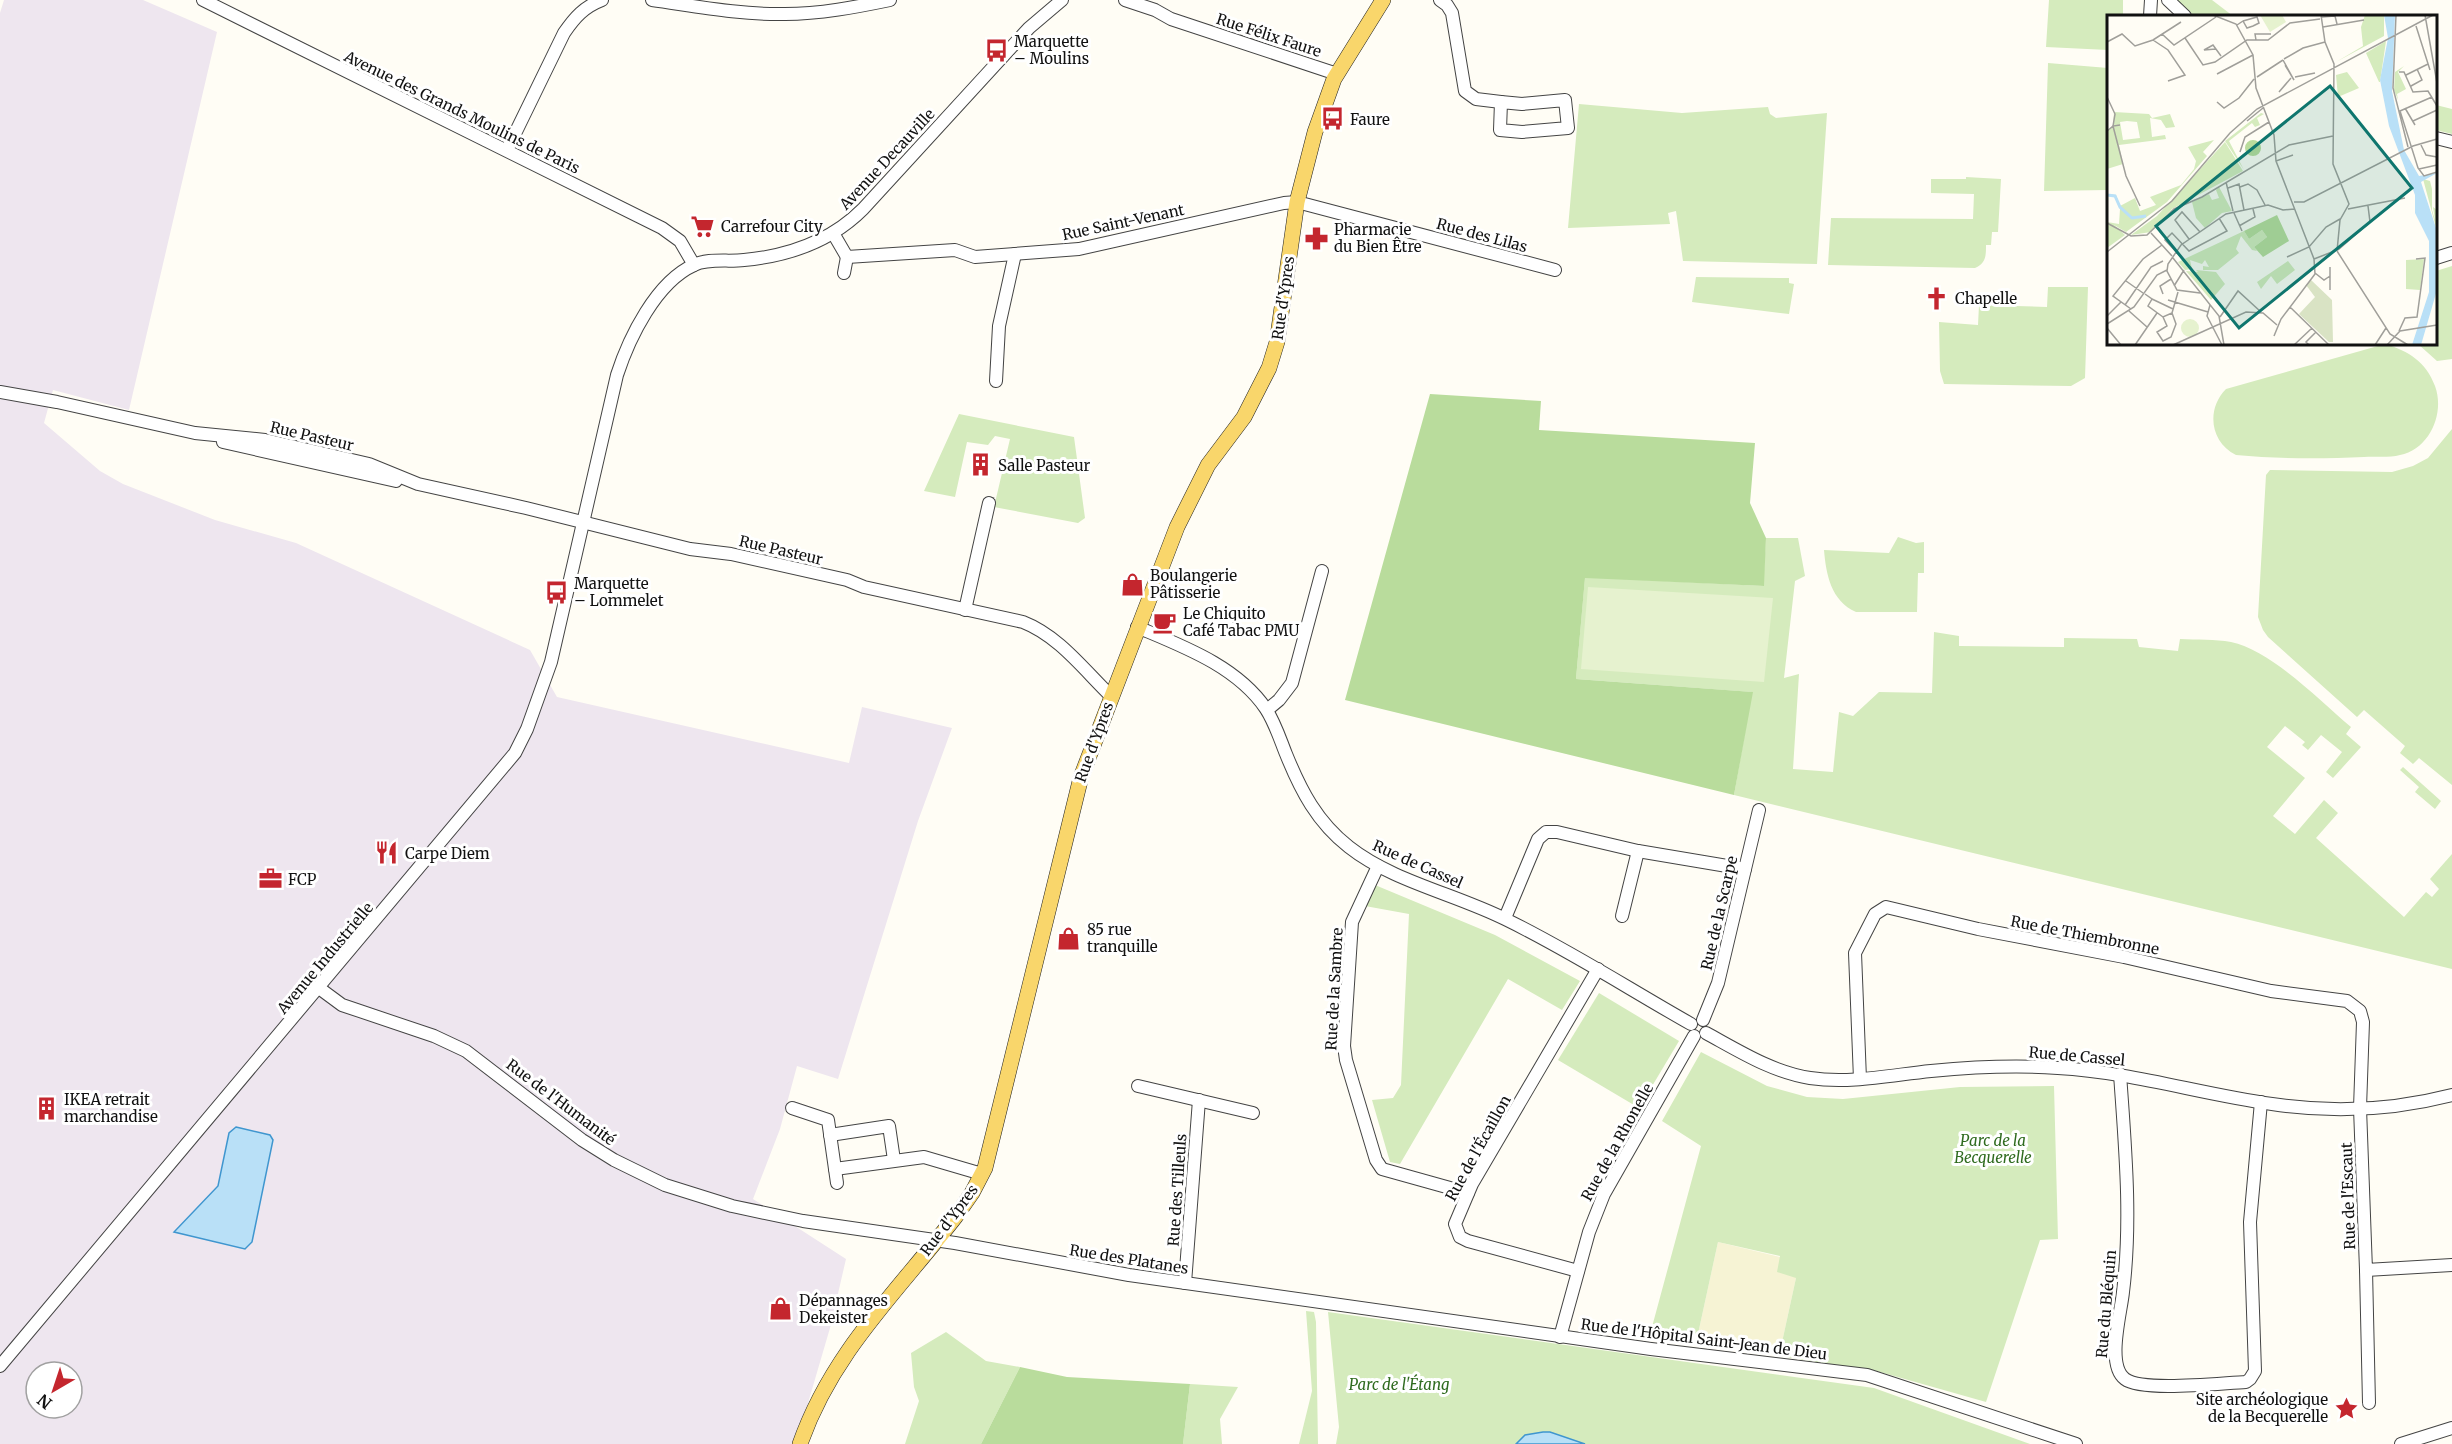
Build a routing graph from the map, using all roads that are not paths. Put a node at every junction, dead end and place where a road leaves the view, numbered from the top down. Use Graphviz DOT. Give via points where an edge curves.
graph roads {
  1 [pos="203,0"];
  2 [pos="602,0"];
  3 [pos="652,0"];
  4 [pos="890,0"];
  5 [pos="1062,0"];
  6 [pos="1125,0"];
  7 [pos="1382,0"];
  8 [pos="1440,0"];
  9 [pos="2151,0"];
  10 [pos="2168,0"];
  11 [pos="2150,15"];
  12 [pos="2184,15"];
  13 [pos="1337,74"];
  14 [pos="1501,102"];
  15 [pos="2437,138"];
  16 [pos="2452,142"];
  17 [pos="507,150"];
  18 [pos="1297,202"];
  19 [pos="833,233"];
  20 [pos="2452,253"];
  21 [pos="1015,254"];
  22 [pos="847,257"];
  23 [pos="2437,258"];
  24 [pos="694,265"];
  25 [pos="1555,270"];
  26 [pos="844,273"];
  27 [pos="996,381"];
  28 [pos="0,392"];
  29 [pos="989,503"];
  30 [pos="583,523"];
  31 [pos="1322,571"];
  32 [pos="965,610"];
  33 [pos="1137,627"];
  34 [pos="1111,696"];
  35 [pos="1267,710"];
  36 [pos="1759,810"];
  37 [pos="1638,851"];
  38 [pos="1378,866"];
  39 [pos="1745,869"];
  40 [pos="1622,916"];
  41 [pos="1505,918"];
  42 [pos="1598,969"];
  43 [pos="320,988"];
  44 [pos="1699,1028"];
  45 [pos="2120,1074"];
  46 [pos="1860,1079"];
  47 [pos="1138,1086"];
  48 [pos="2452,1095"];
  49 [pos="1199,1100"];
  50 [pos="2261,1102"];
  51 [pos="792,1108"];
  52 [pos="2360,1108"];
  53 [pos="1253,1113"];
  54 [pos="830,1135"];
  55 [pos="894,1160"];
  56 [pos="835,1168"];
  57 [pos="982,1174"];
  58 [pos="837,1183"];
  59 [pos="1468,1193"];
  60 [pos="935,1240"];
  61 [pos="2452,1265"];
  62 [pos="2366,1269"];
  63 [pos="1578,1271"];
  64 [pos="1185,1283"];
  65 [pos="1319,1302"];
  66 [pos="1560,1337"];
  67 [pos="0,1366"];
  68 [pos="2369,1403"];
  69 [pos="2452,1428"];
  70 [pos="800,1444"];
  71 [pos="2076,1444"];
  72 [pos="2401,1444"];
  1 -- 17 [label="street, Avenue des Grands Moulins de Paris"];
  2 -- 17 [label="street" via="575,16 564,33"];
  3 -- 4 [label="street" via="785,14"];
  5 -- 19 [label="street, Avenue Decauville" via="1029,28 863,209"];
  6 -- 13 [label="street, Rue Félix Faure"];
  7 -- 13 [label="main road, Rue d'Ypres"];
  8 -- 14 [label="street" via="1452,13 1465,91 1476,99"];
  9 -- 11 [label="street"];
  10 -- 12 [label="street"];
  13 -- 18 [label="main road, Rue d'Ypres" via="1315,132"];
  14 -- 14 [label="street" via="1500,130 1568,128 1565,100"];
  15 -- 16 [label="street"];
  17 -- 24 [label="street, Avenue des Grands Moulins de Paris" via="674,236"];
  18 -- 21 [label="street, Rue Saint-Venant" via="1079,249"];
  18 -- 25 [label="street, Rue des Lilas"];
  18 -- 33 [label="main road, Rue d'Ypres" via="1271,363 1251,405 1208,465 1190,500"];
  19 -- 22 [label="street"];
  19 -- 24 [label="street, Avenue Decauville" via="775,255"];
  20 -- 23 [label="street"];
  21 -- 22 [label="street, Rue Saint-Venant" via="972,257 955,250"];
  21 -- 27 [label="street" via="999,326"];
  22 -- 26 [label="street"];
  24 -- 30 [label="street" via="674,279 654,302 625,351"];
  28 -- 30 [label="street, Rue Pasteur"];
  29 -- 32 [label="street"];
  30 -- 32 [label="street, Rue Pasteur" via="690,549 743,556"];
  30 -- 43 [label="street, Avenue Industrielle" via="551,662 515,753"];
  31 -- 35 [label="street" via="1292,683"];
  32 -- 34 [label="street, Rue Pasteur" via="1035,628 1057,643"];
  33 -- 34 [label="main road, Rue d'Ypres"];
  33 -- 35 [label="street, Rue de Cassel" via="1204,657 1245,686"];
  34 -- 57 [label="main road, Rue d'Ypres" via="1076,794 1047,924"];
  35 -- 38 [label="street, Rue de Cassel" via="1314,812 1342,841"];
  36 -- 39 [label="street, Rue de la Scarpe"];
  37 -- 39 [label="street"];
  37 -- 40 [label="street"];
  37 -- 41 [label="street" via="1557,832 1542,834"];
  38 -- 41 [label="street, Rue de Cassel"];
  38 -- 59 [label="street, Rue de la Sambre" via="1352,922 1346,1060 1382,1169"];
  39 -- 44 [label="street, Rue de la Scarpe" via="1716,990"];
  41 -- 42 [label="street, Rue de Cassel"];
  42 -- 44 [label="street, Rue de Cassel"];
  42 -- 59 [label="street, Rue de l'Écaillon"];
  43 -- 60 [label="street, Rue de l'Humanité" via="342,1005 466,1051 590,1145 665,1185 761,1213"];
  43 -- 67 [label="street, Avenue Industrielle"];
  44 -- 46 [label="street, Rue de Cassel" via="1787,1073 1834,1080"];
  44 -- 63 [label="street, Rue de la Rhonelle" via="1610,1181"];
  45 -- 46 [label="street, Rue de Cassel" via="2001,1067"];
  45 -- 50 [label="street, Rue de Cassel"];
  45 -- 50 [label="street, Rue du Bléquin" via="2128,1228 2114,1361 2121,1376 2138,1385 2246,1382 2255,1371 2250,1222"];
  46 -- 52 [label="street, Rue de Thiembronne" via="1855,953 1875,914 1886,907 2271,991 2347,1000 2360,1011 2363,1022"];
  47 -- 49 [label="street"];
  48 -- 52 [label="street, Rue de Cassel" via="2406,1105"];
  49 -- 53 [label="street"];
  49 -- 64 [label="street, Rue des Tilleuls"];
  50 -- 52 [label="street, Rue de Cassel"];
  51 -- 54 [label="street" via="828,1120"];
  52 -- 62 [label="street, Rue de l'Escaut"];
  54 -- 55 [label="street" via="889,1126"];
  54 -- 56 [label="street"];
  55 -- 56 [label="street"];
  55 -- 57 [label="street" via="932,1158"];
  56 -- 58 [label="street"];
  57 -- 60 [label="main road, Rue d'Ypres" via="966,1202"];
  59 -- 63 [label="street, Rue de l'Écaillon" via="1455,1224 1460,1237"];
  60 -- 64 [label="street, Rue des Platanes"];
  60 -- 70 [label="main road, Rue d'Ypres" via="834,1371 819,1396"];
  61 -- 62 [label="street, Rue de l'Escaut"];
  62 -- 68 [label="street"];
  63 -- 66 [label="street, Rue de la Rhonelle"];
  64 -- 65 [label="street, Rue des Platanes"];
  65 -- 66 [label="street, Rue de l'Hôpital Saint-Jean de Dieu"];
  66 -- 71 [label="street, Rue de l'Hôpital Saint-Jean de Dieu" via="1867,1375"];
  69 -- 72 [label="street"];
}
